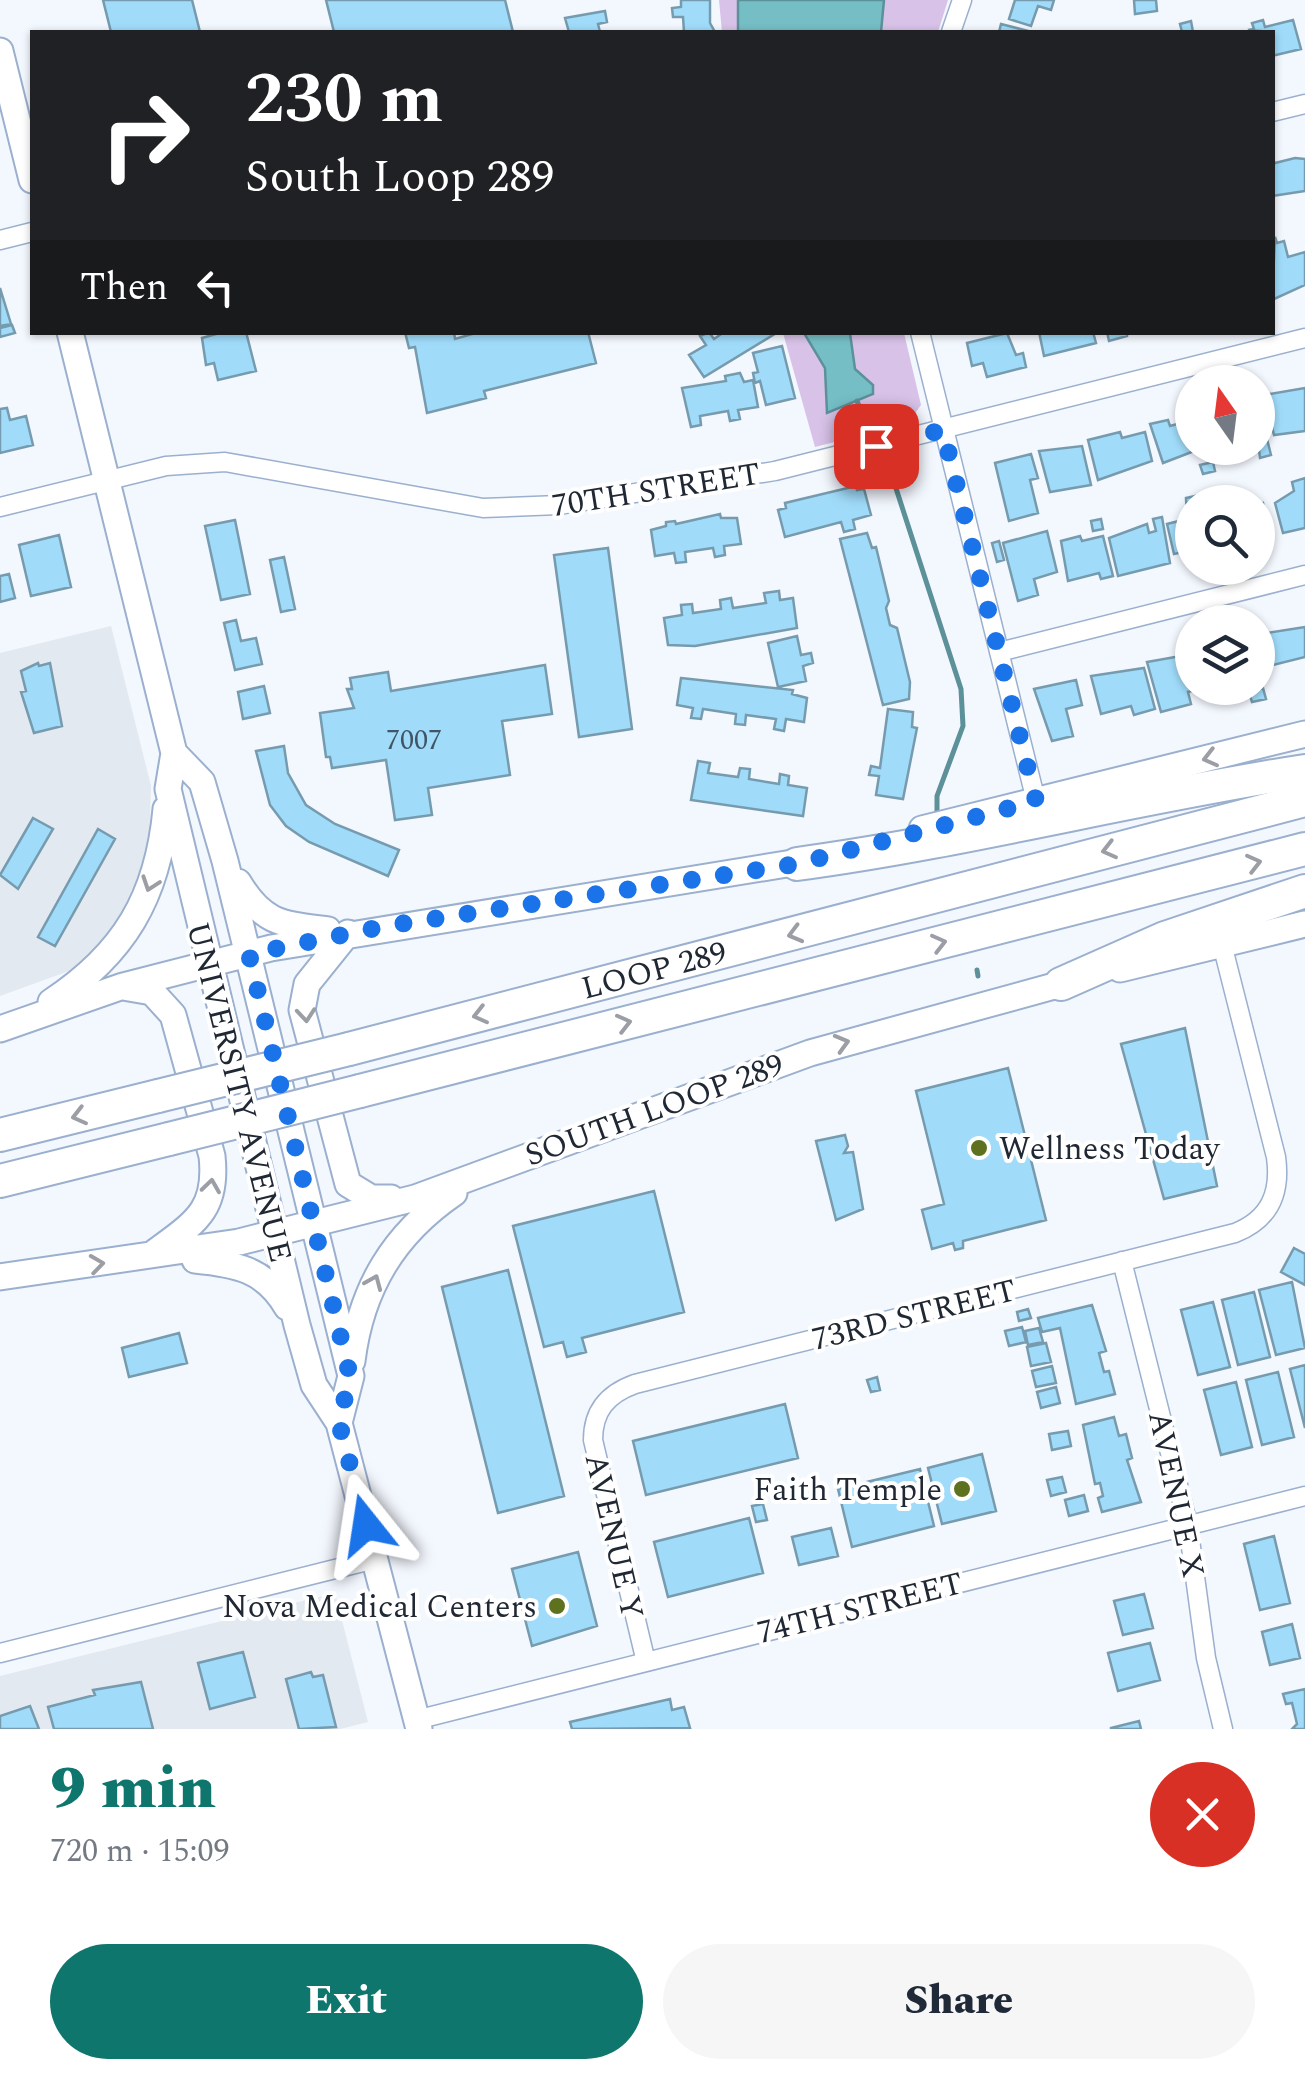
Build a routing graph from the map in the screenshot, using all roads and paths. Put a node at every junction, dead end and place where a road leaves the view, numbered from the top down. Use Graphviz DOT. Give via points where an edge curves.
graph roads {
  1 [pos="962,0"];
  2 [pos="953,30"];
  3 [pos="0,51"];
  4 [pos="1305,104"];
  5 [pos="1275,111"];
  6 [pos="30,172"];
  7 [pos="30,232"];
  8 [pos="0,240"];
  9 [pos="71,335"];
  10 [pos="921,335"];
  11 [pos="1305,338"];
  12 [pos="943,430"];
  13 [pos="106,480"];
  14 [pos="0,506"];
  15 [pos="1305,576"];
  16 [pos="999,652"];
  17 [pos="1305,734"];
  18 [pos="174,753"];
  19 [pos="1305,771"];
  20 [pos="168,789"];
  21 [pos="1305,800"];
  22 [pos="1036,801"];
  23 [pos="1305,849"];
  24 [pos="225,862"];
  25 [pos="797,864"];
  26 [pos="1305,891"];
  27 [pos="1305,924"];
  28 [pos="348,933"];
  29 [pos="1222,944"];
  30 [pos="249,954"];
  31 [pos="208,964"];
  32 [pos="1061,984"];
  33 [pos="122,986"];
  34 [pos="9,1026"];
  35 [pos="0,1136"];
  36 [pos="492,1167"];
  37 [pos="0,1182"];
  38 [pos="414,1198"];
  39 [pos="316,1224"];
  40 [pos="274,1234"];
  41 [pos="150,1256"];
  42 [pos="1122,1262"];
  43 [pos="0,1277"];
  44 [pos="297,1325"];
  45 [pos="350,1376"];
  46 [pos="600,1409"];
  47 [pos="339,1423"];
  48 [pos="1305,1496"];
  49 [pos="1188,1525"];
  50 [pos="375,1559"];
  51 [pos="0,1653"];
  52 [pos="646,1662"];
  53 [pos="417,1724"];
  54 [pos="1223,1729"];
  1 -- 2 [label="street"];
  3 -- 6 [label="main road"];
  4 -- 5 [label="street"];
  7 -- 8 [label="street"];
  9 -- 13 [label="main road, UNIVERSITY AVENUE"];
  10 -- 12 [label="street"];
  11 -- 12 [label="street, 70TH STREET"];
  12 -- 13 [label="street, 70TH STREET" via="727,480 516,509 440,502 225,462"];
  12 -- 16 [label="street"];
  13 -- 14 [label="street, 70TH STREET"];
  13 -- 18 [label="main road, UNIVERSITY AVENUE"];
  15 -- 16 [label="street"];
  16 -- 22 [label="street"];
  17 -- 22 [label="main road, one-way"];
  18 -- 20 [label="main road, UNIVERSITY AVENUE"];
  18 -- 24 [label="main road, UNIVERSITY AVENUE" via="202,782"];
  19 -- 25 [label="highway" via="922,847"];
  20 -- 31 [label="main road, UNIVERSITY AVENUE"];
  20 -- 34 [label="main road, one-way" via="156,867 126,936 72,988"];
  21 -- 35 [label="highway, LOOP 289, one-way, bridge"];
  22 -- 25 [label="main road"];
  37 -- 23 [label="highway, LOOP 289, one-way, bridge"];
  24 -- 28 [label="main road" via="258,912 271,920"];
  24 -- 30 [label="main road, UNIVERSITY AVENUE"];
  25 -- 28 [label="main road"];
  26 -- 32 [label="highway" via="1166,938"];
  27 -- 29 [label="main road, SOUTH LOOP 289"];
  28 -- 30 [label="main road"];
  28 -- 38 [label="main road, one-way" via="307,984 302,1010 316,1068 348,1184 371,1198"];
  29 -- 32 [label="main road, SOUTH LOOP 289"];
  29 -- 42 [label="street, 73RD STREET" via="1278,1178 1274,1198 1264,1215 1236,1233"];
  30 -- 31 [label="main road"];
  30 -- 39 [label="main road, UNIVERSITY AVENUE"];
  31 -- 33 [label="main road"];
  31 -- 40 [label="main road, UNIVERSITY AVENUE"];
  36 -- 32 [label="main road, SOUTH LOOP 289, one-way" via="810,1053"];
  33 -- 34 [label="main road"];
  41 -- 33 [label="main road, one-way" via="198,1220 215,1180 181,1033 152,992"];
  36 -- 38 [label="main road, SOUTH LOOP 289"];
  45 -- 36 [label="main road, one-way" via="366,1303 394,1245 414,1222"];
  38 -- 39 [label="main road, SOUTH LOOP 289"];
  39 -- 40 [label="main road, SOUTH LOOP 289"];
  39 -- 45 [label="main road, UNIVERSITY AVENUE"];
  40 -- 41 [label="main road, SOUTH LOOP 289"];
  40 -- 44 [label="main road, UNIVERSITY AVENUE"];
  43 -- 41 [label="main road, SOUTH LOOP 289, one-way"];
  41 -- 44 [label="main road" via="248,1268 281,1297"];
  42 -- 46 [label="street, 73RD STREET" via="635,1384"];
  42 -- 49 [label="street, AVENUE X"];
  44 -- 47 [label="main road, UNIVERSITY AVENUE" via="314,1385"];
  45 -- 47 [label="main road, UNIVERSITY AVENUE"];
  46 -- 52 [label="street, AVENUE Y" via="592,1440"];
  47 -- 50 [label="main road, UNIVERSITY AVENUE"];
  48 -- 49 [label="street, 74TH STREET"];
  49 -- 52 [label="street, 74TH STREET"];
  49 -- 54 [label="street, AVENUE X"];
  50 -- 51 [label="street"];
  50 -- 53 [label="main road, UNIVERSITY AVENUE"];
  52 -- 53 [label="street, 74TH STREET"];
}
